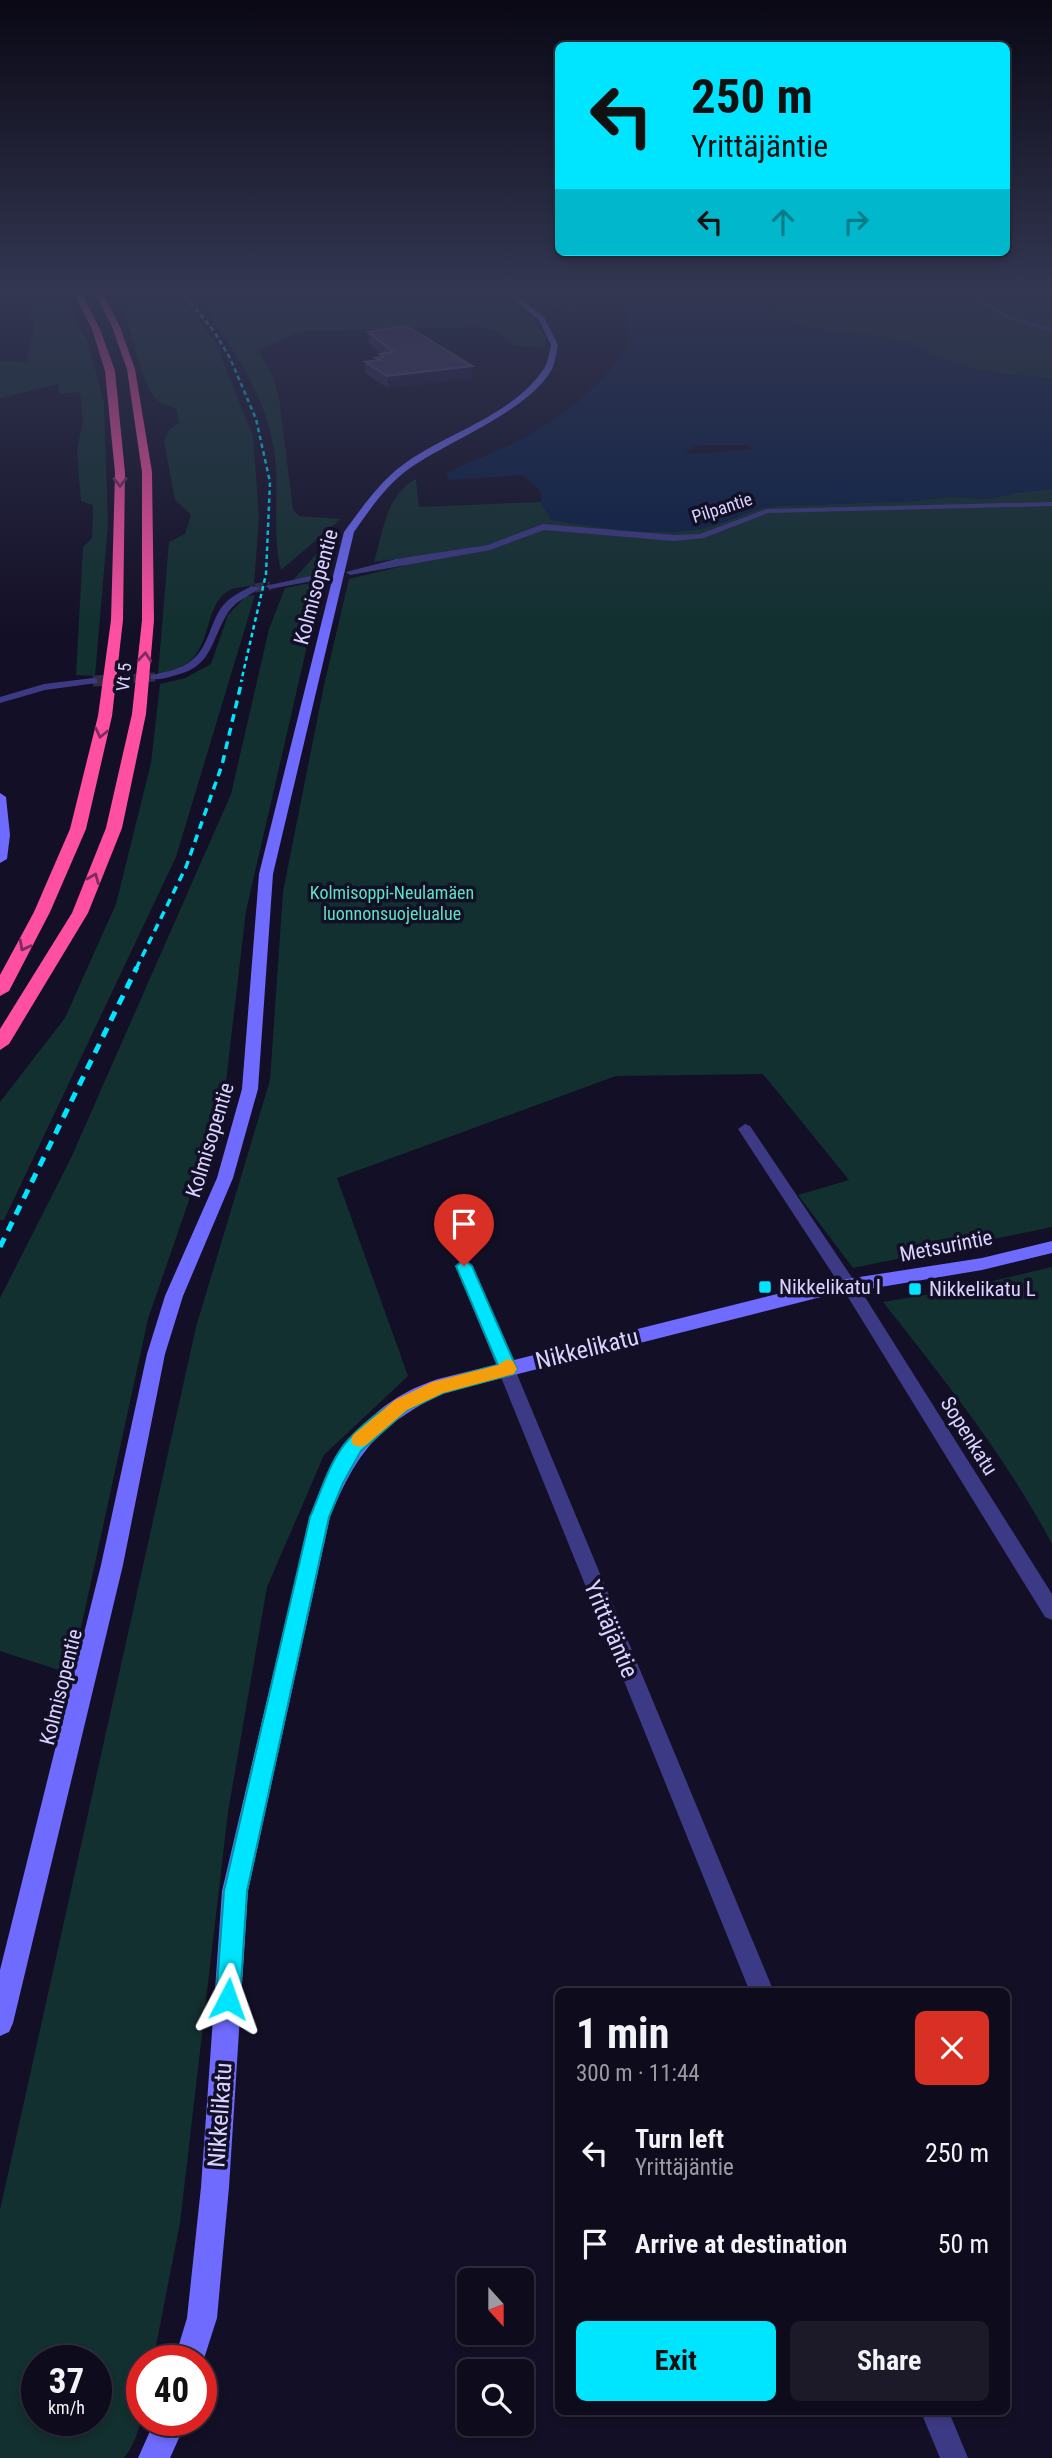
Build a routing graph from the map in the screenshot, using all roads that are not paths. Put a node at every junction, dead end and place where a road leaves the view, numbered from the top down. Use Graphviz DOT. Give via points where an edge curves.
graph roads {
  1 [pos="113,405"];
  2 [pos="136,405"];
  3 [pos="508,405"];
  4 [pos="1052,504"];
  5 [pos="350,572"];
  6 [pos="325,576"];
  7 [pos="270,586"];
  8 [pos="255,588"];
  9 [pos="155,677"];
  10 [pos="93,681"];
  11 [pos="0,700"];
  12 [pos="0,797"];
  13 [pos="0,859"];
  14 [pos="0,991"];
  15 [pos="0,1044"];
  16 [pos="745,1129"];
  17 [pos="1052,1247"];
  18 [pos="464,1266"];
  19 [pos="849,1285"];
  20 [pos="508,1369"];
  21 [pos="1052,1611"];
  22 [pos="760,1988"];
  23 [pos="0,2023"];
  24 [pos="194,2345"];
  25 [pos="936,2415"];
  26 [pos="164,2436"];
  27 [pos="154,2458"];
  28 [pos="954,2458"];
  1 -- 14 [label="highway, Vt 5, one-way" via="120,474 117,620 105,716 78,829 43,912"];
  15 -- 2 [label="highway, Vt 5, one-way" via="79,913 114,828 139,714 148,620 146,472"];
  3 -- 23 [label="main road, Kolmisopentie" via="405,467 375,495 349,532 266,874 250,1089 225,1178 174,1296 156,1353 112,1565"];
  4 -- 5 [label="street, Pilpantie" via="767,512 701,536 674,538 543,527 490,547"];
  6 -- 7 [label="street"];
  8 -- 9 [label="street" via="228,605 206,653 193,667"];
  10 -- 11 [label="street" via="44,687"];
  12 -- 13 [label="main road" via="4,835"];
  16 -- 19 [label="street, Sopenkatu"];
  17 -- 19 [label="main road, Metsurintie" via="982,1264"];
  18 -- 20 [label="street, Yrittäjäntie"];
  19 -- 20 [label="main road, Nikkelikatu"];
  19 -- 21 [label="street, Sopenkatu"];
  20 -- 22 [label="street, Yrittäjäntie"];
  20 -- 24 [label="main road, Nikkelikatu" via="439,1387 401,1405 354,1445 320,1517 235,1891 215,2187 202,2318"];
  25 -- 28 [label="street"];
  26 -- 27 [label="main road"];
}
